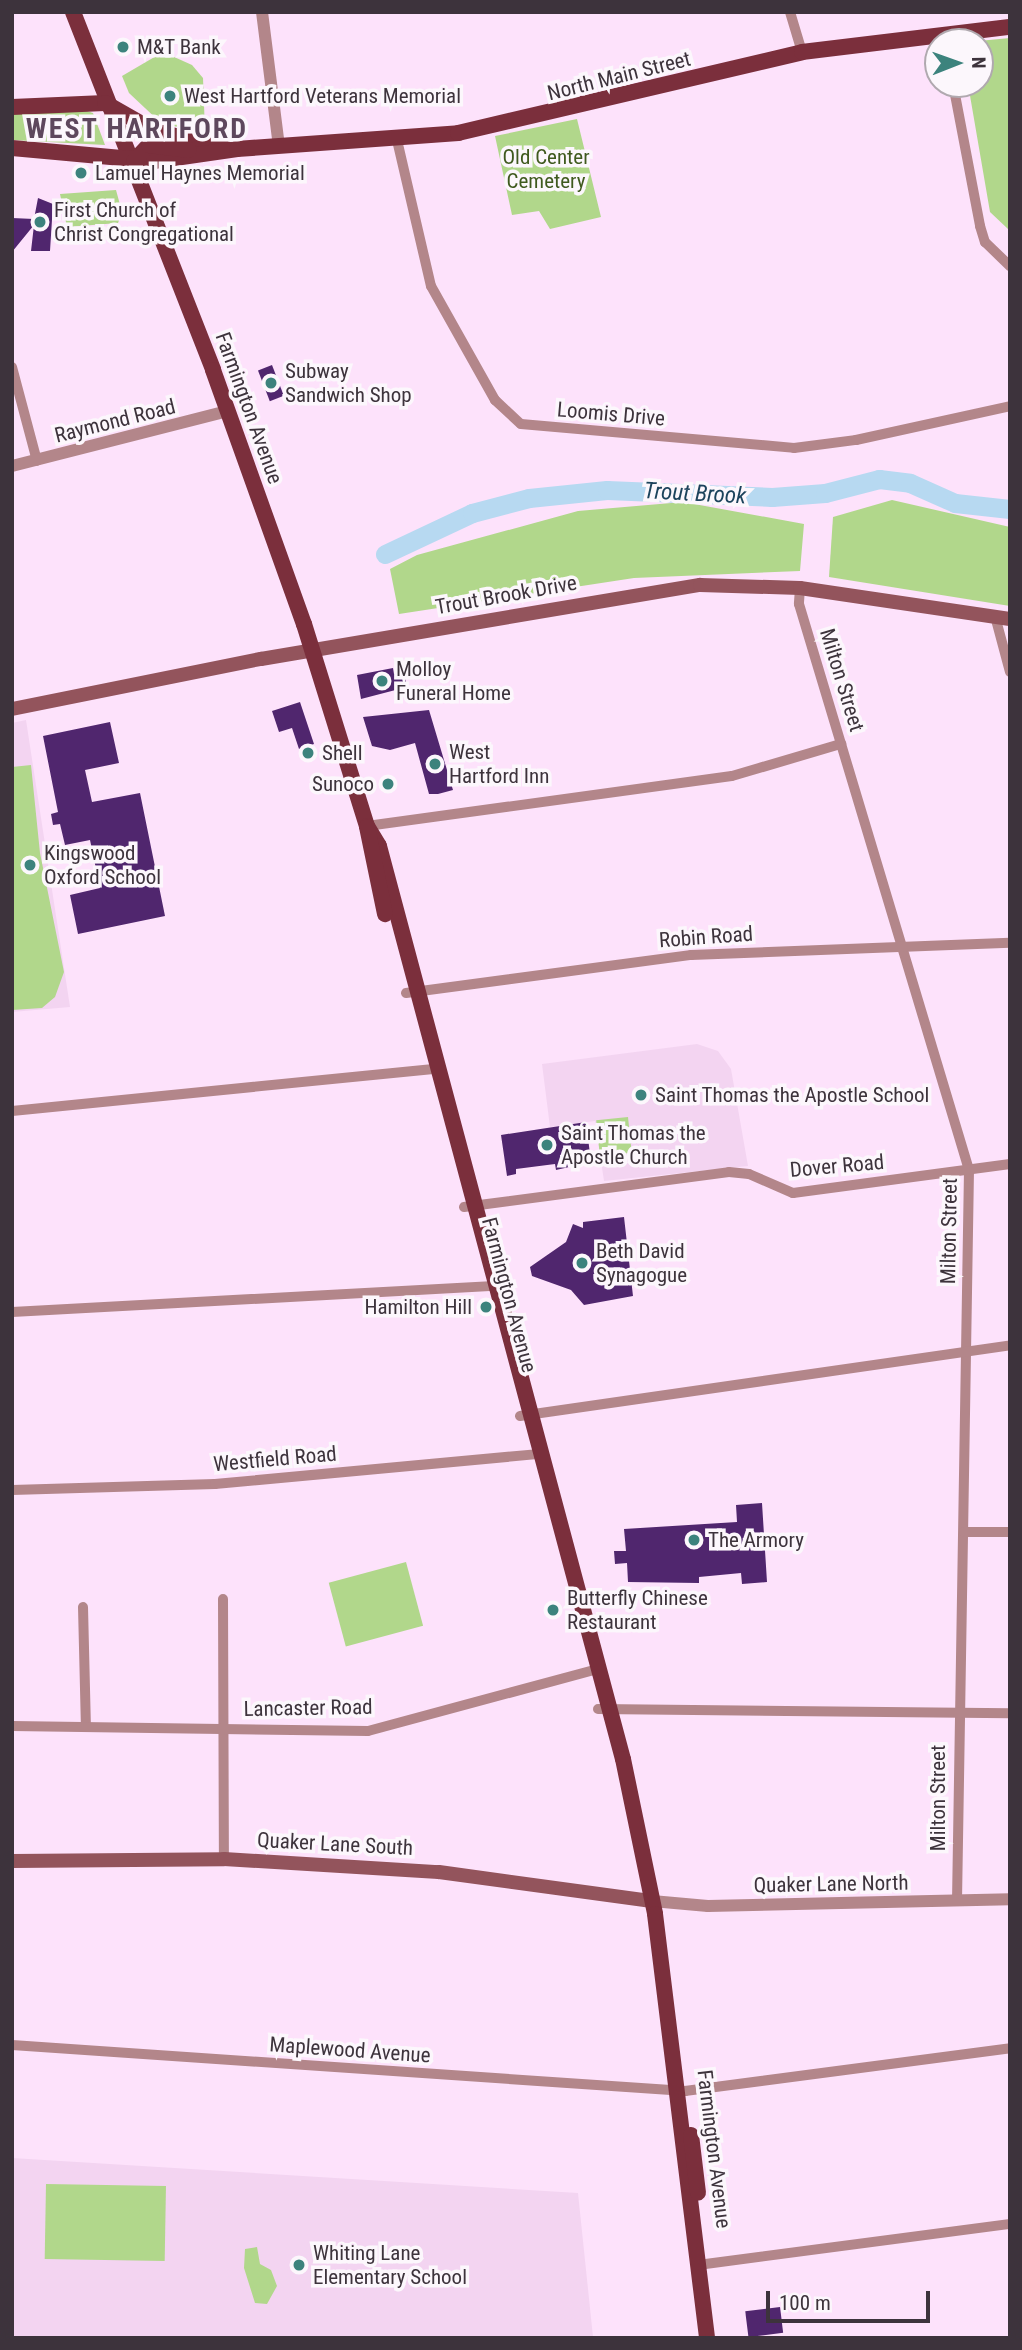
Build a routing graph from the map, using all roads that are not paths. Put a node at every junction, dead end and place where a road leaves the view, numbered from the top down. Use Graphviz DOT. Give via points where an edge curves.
graph roads {
  1 [pos="73,12"];
  2 [pos="262,12"];
  3 [pos="790,12"];
  4 [pos="924,40"];
  5 [pos="802,52"];
  6 [pos="956,98"];
  7 [pos="111,105"];
  8 [pos="12,107"];
  9 [pos="397,140"];
  10 [pos="279,147"];
  11 [pos="12,148"];
  12 [pos="237,149"];
  13 [pos="134,161"];
  14 [pos="1010,267"];
  15 [pos="12,367"];
  16 [pos="1010,406"];
  17 [pos="227,411"];
  18 [pos="37,461"];
  19 [pos="12,466"];
  20 [pos="800,587"];
  21 [pos="995,616"];
  22 [pos="1010,619"];
  23 [pos="313,651"];
  24 [pos="1010,672"];
  25 [pos="12,709"];
  26 [pos="841,744"];
  27 [pos="366,826"];
  28 [pos="1010,943"];
  29 [pos="904,949"];
  30 [pos="411,992"];
  31 [pos="432,1070"];
  32 [pos="12,1111"];
  33 [pos="1010,1164"];
  34 [pos="969,1170"];
  35 [pos="469,1206"];
  36 [pos="489,1286"];
  37 [pos="12,1312"];
  38 [pos="1010,1345"];
  39 [pos="966,1352"];
  40 [pos="525,1415"];
  41 [pos="535,1455"];
  42 [pos="12,1490"];
  43 [pos="964,1532"];
  44 [pos="1010,1532"];
  45 [pos="223,1600"];
  46 [pos="83,1607"];
  47 [pos="593,1670"];
  48 [pos="603,1708"];
  49 [pos="958,1713"];
  50 [pos="1010,1713"];
  51 [pos="12,1726"];
  52 [pos="86,1726"];
  53 [pos="222,1728"];
  54 [pos="224,1859"];
  55 [pos="12,1861"];
  56 [pos="1010,1899"];
  57 [pos="652,1901"];
  58 [pos="957,1901"];
  59 [pos="12,2045"];
  60 [pos="1010,2048"];
  61 [pos="679,2091"];
  62 [pos="1010,2224"];
  63 [pos="703,2264"];
  64 [pos="707,2338"];
  65 [pos="717,2338"];
  1 -- 7 [label="main road, Farmington Avenue"];
  2 -- 10 [label="street"];
  3 -- 5 [label="street"];
  4 -- 5 [label="main road, North Main Street"];
  5 -- 9 [label="main road, North Main Street" via="538,117"];
  6 -- 14 [label="street" via="979,226 985,242"];
  7 -- 8 [label="main road"];
  7 -- 12 [label="main road, North Main Street" via="154,131"];
  7 -- 13 [label="main road, Farmington Avenue"];
  9 -- 10 [label="main road, North Main Street"];
  9 -- 16 [label="street, Loomis Drive" via="431,286 495,400 521,424 794,448 856,440"];
  10 -- 12 [label="main road, North Main Street"];
  11 -- 13 [label="main road, North Main Street"];
  12 -- 13 [label="main road, North Main Street"];
  13 -- 17 [label="main road, Farmington Avenue"];
  15 -- 18 [label="street"];
  17 -- 18 [label="street, Raymond Road"];
  17 -- 23 [label="main road, Farmington Avenue"];
  18 -- 19 [label="street, Raymond Road"];
  20 -- 21 [label="main road, Trout Brook Drive"];
  20 -- 23 [label="main road, Trout Brook Drive" via="674,588"];
  20 -- 26 [label="street, Milton Street" via="799,604"];
  21 -- 22 [label="main road, Trout Brook Drive"];
  21 -- 24 [label="street"];
  23 -- 25 [label="main road, Trout Brook Drive"];
  23 -- 27 [label="main road, Farmington Avenue"];
  26 -- 27 [label="street" via="732,776"];
  26 -- 29 [label="street, Milton Street"];
  27 -- 30 [label="main road, Farmington Avenue" via="379,846"];
  28 -- 29 [label="street, Robin Road"];
  29 -- 30 [label="street, Robin Road" via="691,955"];
  29 -- 34 [label="street, Milton Street"];
  30 -- 31 [label="main road, Farmington Avenue"];
  31 -- 32 [label="street"];
  31 -- 35 [label="main road, Farmington Avenue"];
  33 -- 34 [label="street, Dover Road"];
  34 -- 35 [label="street, Dover Road" via="793,1193 749,1174 729,1172"];
  34 -- 39 [label="street, Milton Street"];
  35 -- 36 [label="main road, Farmington Avenue"];
  36 -- 37 [label="street"];
  36 -- 40 [label="main road, Farmington Avenue"];
  38 -- 39 [label="street"];
  39 -- 40 [label="street"];
  39 -- 43 [label="street, Milton Street"];
  40 -- 41 [label="main road, Farmington Avenue"];
  41 -- 42 [label="street, Westfield Road" via="215,1484"];
  41 -- 47 [label="main road, Farmington Avenue"];
  43 -- 44 [label="street"];
  43 -- 49 [label="street, Milton Street"];
  45 -- 53 [label="street"];
  46 -- 52 [label="street"];
  47 -- 48 [label="main road, Farmington Avenue"];
  47 -- 53 [label="street, Lancaster Road" via="368,1731"];
  48 -- 49 [label="street"];
  48 -- 57 [label="main road, Farmington Avenue"];
  49 -- 50 [label="street"];
  49 -- 58 [label="street, Milton Street"];
  51 -- 52 [label="street, Lancaster Road"];
  52 -- 53 [label="street, Lancaster Road"];
  53 -- 54 [label="street"];
  54 -- 55 [label="main road, Quaker Lane South"];
  54 -- 57 [label="main road, Quaker Lane South" via="439,1872"];
  56 -- 58 [label="street, Quaker Lane North"];
  57 -- 58 [label="street, Quaker Lane North" via="708,1906"];
  57 -- 61 [label="main road, Farmington Avenue"];
  59 -- 61 [label="street, Maplewood Avenue"];
  60 -- 61 [label="street, Maplewood Avenue"];
  61 -- 63 [label="main road, Farmington Avenue"];
  62 -- 63 [label="street"];
  63 -- 64 [label="main road, Farmington Avenue"];
  63 -- 65 [label="main road, Farmington Avenue"];
}
